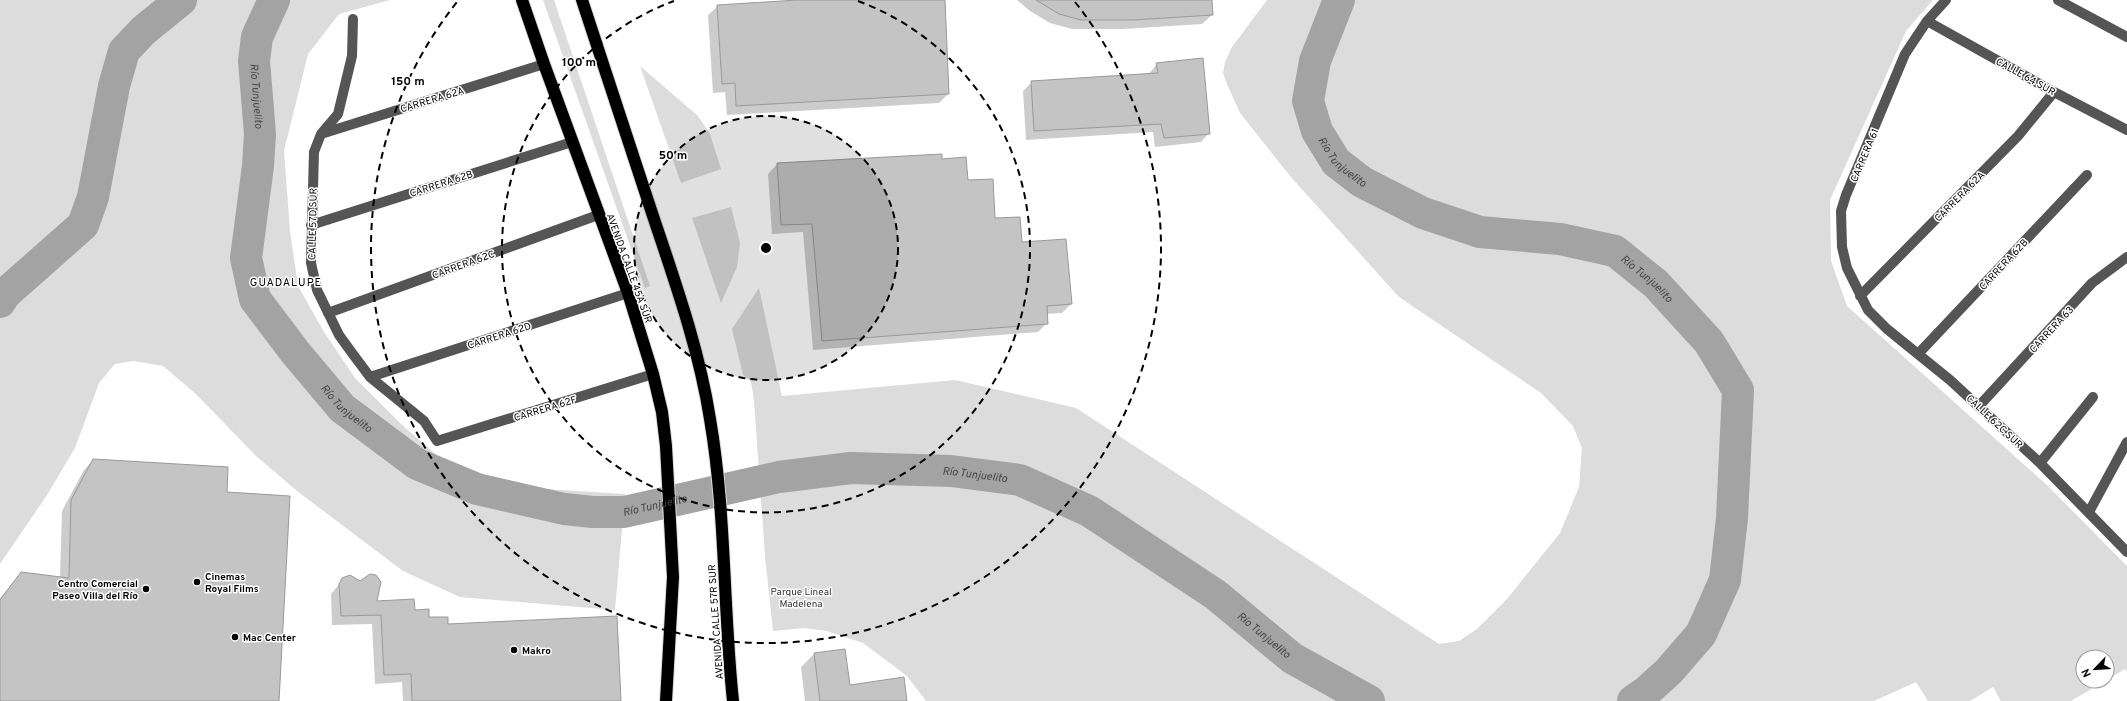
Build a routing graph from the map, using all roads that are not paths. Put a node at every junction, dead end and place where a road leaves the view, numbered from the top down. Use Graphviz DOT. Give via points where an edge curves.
graph roads {
  1 [pos="522,0"];
  2 [pos="582,0"];
  3 [pos="1946,0"];
  4 [pos="2058,0"];
  5 [pos="353,19"];
  6 [pos="1927,21"];
  7 [pos="2127,37"];
  8 [pos="544,64"];
  9 [pos="2054,92"];
  10 [pos="2127,130"];
  11 [pos="321,134"];
  12 [pos="572,142"];
  13 [pos="2087,175"];
  14 [pos="598,215"];
  15 [pos="311,225"];
  16 [pos="2127,257"];
  17 [pos="628,293"];
  18 [pos="1860,296"];
  19 [pos="328,312"];
  20 [pos="1918,354"];
  21 [pos="653,374"];
  22 [pos="370,377"];
  23 [pos="2093,397"];
  24 [pos="1979,406"];
  25 [pos="437,441"];
  26 [pos="2127,442"];
  27 [pos="2040,463"];
  28 [pos="2089,512"];
  29 [pos="2127,552"];
  30 [pos="666,701"];
  31 [pos="733,701"];
  1 -- 8 [label="highway, AVENIDA CALLE 45A SUR"];
  2 -- 31 [label="highway, AVENIDA CALLE 57R SUR" via="698,360 718,469 727,643"];
  3 -- 6 [label="street, CARRERA 61"];
  4 -- 7 [label="street"];
  5 -- 11 [label="street, CALLE 57D SUR" via="352,56 345,89 338,114"];
  6 -- 9 [label="street, CALLE 64 SUR"];
  6 -- 18 [label="street, CARRERA 61" via="1905,54 1841,211 1842,247 1847,268"];
  8 -- 11 [label="street, CARRERA 62A"];
  8 -- 12 [label="highway, AVENIDA CALLE 45A SUR"];
  9 -- 10 [label="street, CALLE 64 SUR"];
  9 -- 18 [label="street, CARRERA 62A" via="2018,136"];
  11 -- 15 [label="street, CALLE 57D SUR" via="314,152"];
  12 -- 14 [label="highway, AVENIDA CALLE 45A SUR"];
  12 -- 15 [label="street, CARRERA 62B"];
  13 -- 20 [label="street, CARRERA 62B"];
  14 -- 17 [label="highway, AVENIDA CALLE 45A SUR"];
  14 -- 19 [label="street, CARRERA 62C"];
  15 -- 19 [label="street, CALLE 57D SUR" via="311,263 317,290"];
  16 -- 24 [label="street, CARRERA 63" via="2092,283"];
  17 -- 21 [label="highway, AVENIDA CALLE 45A SUR"];
  17 -- 22 [label="street, CARRERA 62D"];
  18 -- 20 [label="street, CALLE 62C SUR" via="1868,310 1887,329"];
  19 -- 22 [label="street, CALLE 57D SUR" via="339,335"];
  20 -- 24 [label="street, CALLE 62C SUR"];
  21 -- 25 [label="street, CARRERA 62F"];
  21 -- 30 [label="highway, AVENIDA CALLE 45A SUR" via="662,412 673,554"];
  22 -- 25 [label="street, CALLE 57D SUR" via="424,421"];
  23 -- 27 [label="street"];
  24 -- 27 [label="street, CALLE 62C SUR"];
  26 -- 28 [label="street"];
  27 -- 28 [label="street, CALLE 62C SUR"];
  28 -- 29 [label="street, CALLE 62C SUR"];
}
